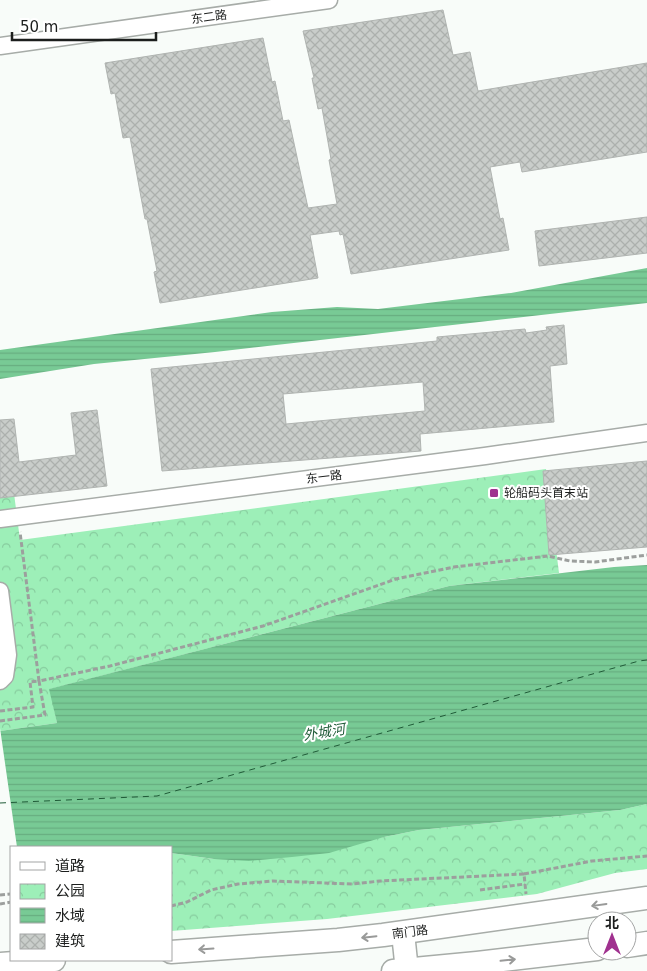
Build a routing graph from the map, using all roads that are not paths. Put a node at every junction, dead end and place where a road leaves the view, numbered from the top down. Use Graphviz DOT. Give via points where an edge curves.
graph roads {
  1 [pos="329,0"];
  2 [pos="0,46"];
  3 [pos="647,433"];
  4 [pos="0,520"];
  5 [pos="0,590"];
  6 [pos="0,681"];
  7 [pos="647,898"];
  8 [pos="403,933"];
  9 [pos="587,950"];
  10 [pos="172,952"];
  11 [pos="40,961"];
  12 [pos="0,964"];
  13 [pos="402,971"];
  1 -- 2 [label="street, 东二路"];
  3 -- 4 [label="street, 东一路"];
  5 -- 6 [label="street" via="8,655 5,676"];
  7 -- 8 [label="main road, 南门路, one-way"];
  8 -- 10 [label="main road, 南门路, one-way"];
  8 -- 13 [label="main road"];
  13 -- 9 [label="main road, one-way"];
  11 -- 12 [label="main road"];
}
